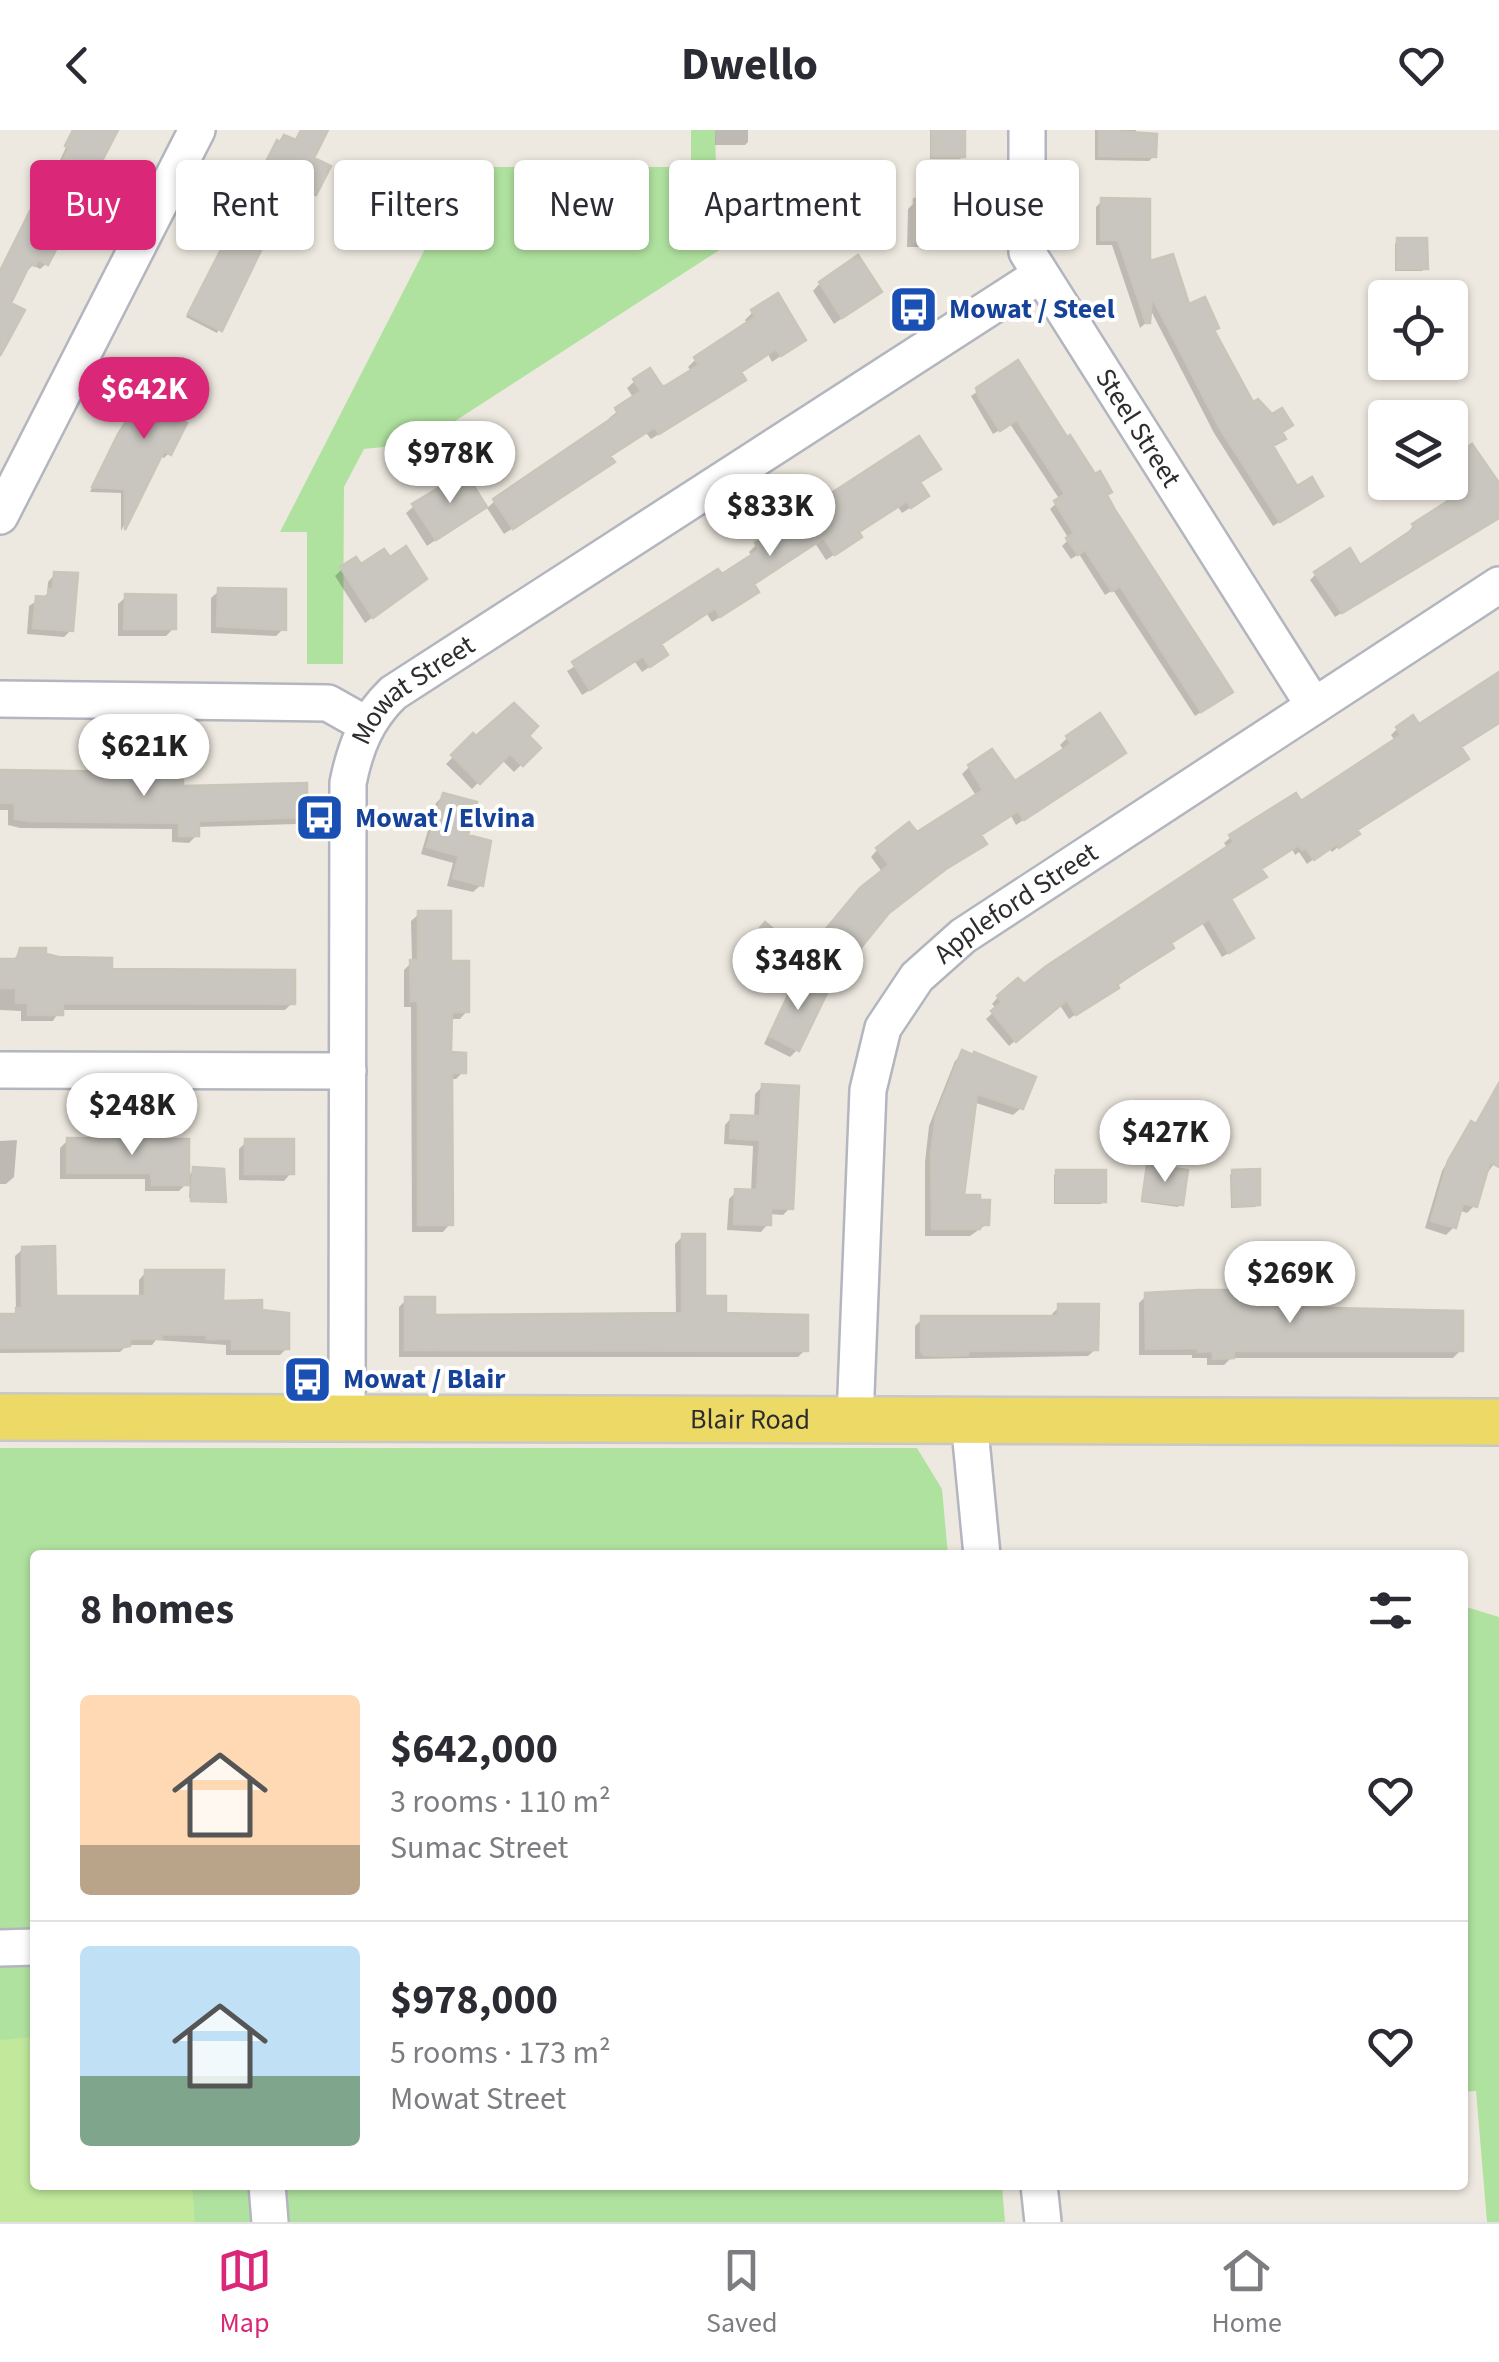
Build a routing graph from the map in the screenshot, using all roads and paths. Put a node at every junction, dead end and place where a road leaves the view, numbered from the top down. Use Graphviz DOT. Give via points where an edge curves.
graph roads {
  1 [pos="197,130"];
  2 [pos="1027,130"];
  3 [pos="1040,275"];
  4 [pos="0,516"];
  5 [pos="1499,585"];
  6 [pos="0,698"];
  7 [pos="1314,706"];
  8 [pos="366,725"];
  9 [pos="0,1070"];
  10 [pos="348,1071"];
  11 [pos="347,1416"];
  12 [pos="0,1417"];
  13 [pos="856,1418"];
  14 [pos="969,1419"];
  15 [pos="1499,1422"];
  16 [pos="982,1550"];
  17 [pos="30,1947"];
  18 [pos="0,1948"];
  19 [pos="268,2190"];
  20 [pos="1040,2190"];
  21 [pos="270,2222"];
  22 [pos="1042,2222"];
  1 -- 4 [label="street"];
  2 -- 3 [label="street, Steel Street" via="1028,252"];
  3 -- 7 [label="street, Steel Street"];
  3 -- 8 [label="street, Mowat Street" via="393,694"];
  5 -- 7 [label="street, Appleford Street"];
  6 -- 8 [label="street" via="328,703"];
  7 -- 13 [label="street, Appleford Street" via="962,936 916,978 884,1028 868,1090"];
  8 -- 10 [label="street, Mowat Street" via="348,783"];
  9 -- 10 [label="street"];
  10 -- 11 [label="street, Mowat Street"];
  11 -- 12 [label="main road, Blair Road"];
  11 -- 13 [label="main road, Blair Road"];
  13 -- 14 [label="main road, Blair Road"];
  14 -- 15 [label="main road, Blair Road"];
  14 -- 16 [label="street"];
  17 -- 18 [label="street"];
  19 -- 21 [label="street"];
  20 -- 22 [label="street"];
}
